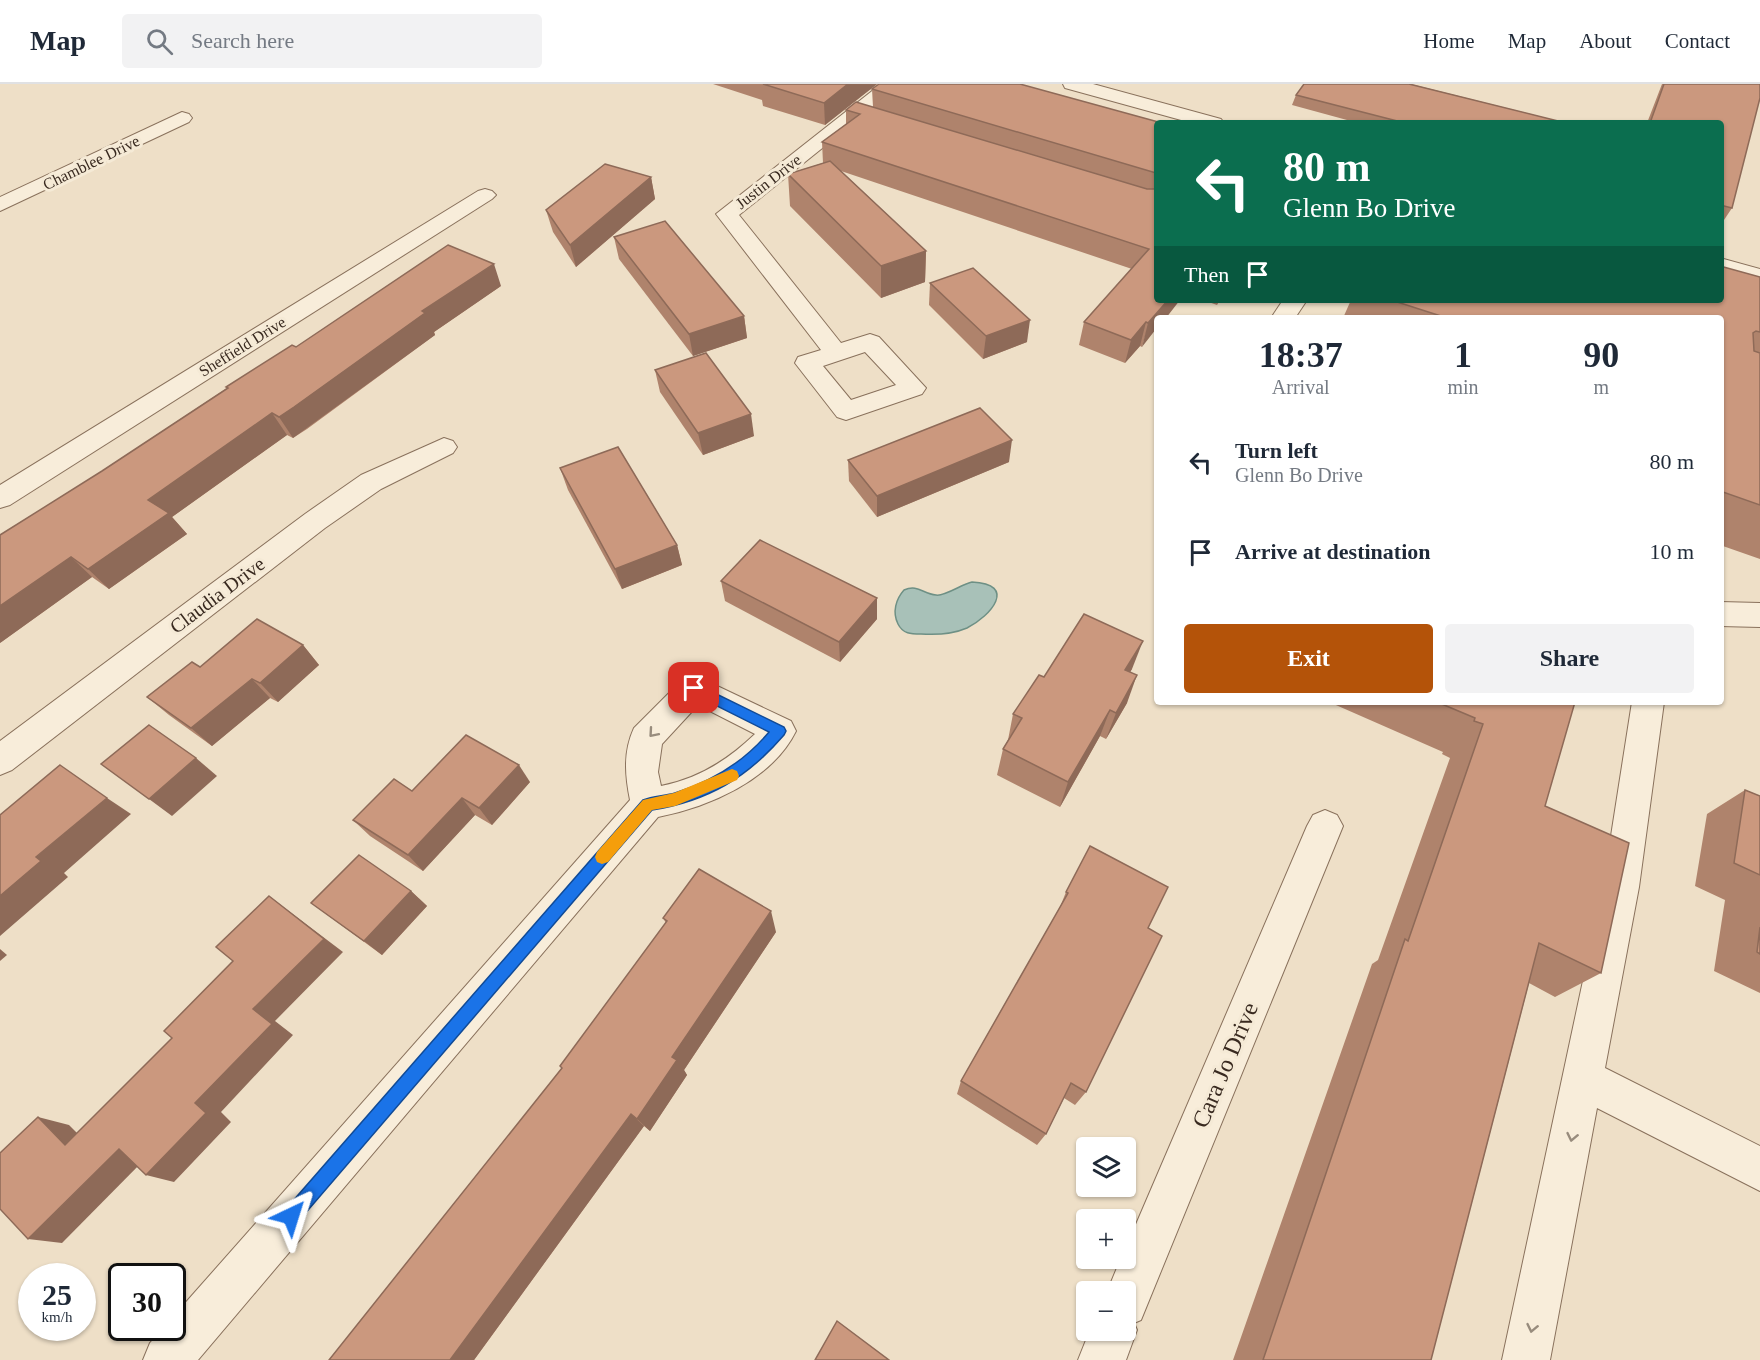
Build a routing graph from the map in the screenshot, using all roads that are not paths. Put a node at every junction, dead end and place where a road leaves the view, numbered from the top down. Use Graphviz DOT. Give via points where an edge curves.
graph roads {
  1 [pos="893,84"];
  2 [pos="1072,84"];
  3 [pos="853,115"];
  4 [pos="182,118"];
  5 [pos="1203,120"];
  6 [pos="876,122"];
  7 [pos="484,195"];
  8 [pos="0,205"];
  9 [pos="1724,266"];
  10 [pos="1760,276"];
  11 [pos="836,352"];
  12 [pos="444,447"];
  13 [pos="0,498"];
  14 [pos="1724,614"];
  15 [pos="1760,615"];
  16 [pos="1648,705"];
  17 [pos="0,760"];
  18 [pos="648,804"];
  19 [pos="1325,826"];
  20 [pos="1584,1079"];
  21 [pos="1760,1169"];
  22 [pos="1135,1281"];
  23 [pos="1110,1341"];
  24 [pos="167,1360"];
  25 [pos="1102,1360"];
  26 [pos="1526,1360"];
  1 -- 3 [label="street, Justin Drive"];
  2 -- 5 [label="street"];
  3 -- 6 [label="street"];
  3 -- 11 [label="street, Justin Drive" via="727,214"];
  4 -- 8 [label="street, Chamblee Drive"];
  7 -- 13 [label="street, Sheffield Drive"];
  9 -- 10 [label="street"];
  12 -- 17 [label="street, Claudia Drive" via="371,483 334,508"];
  14 -- 15 [label="street"];
  16 -- 20 [label="street" via="1621,887"];
  18 -- 24 [label="street"];
  19 -- 22 [label="street, Cara Jo Drive"];
  20 -- 21 [label="street"];
  20 -- 26 [label="street, one-way"];
  23 -- 25 [label="street"];
}
